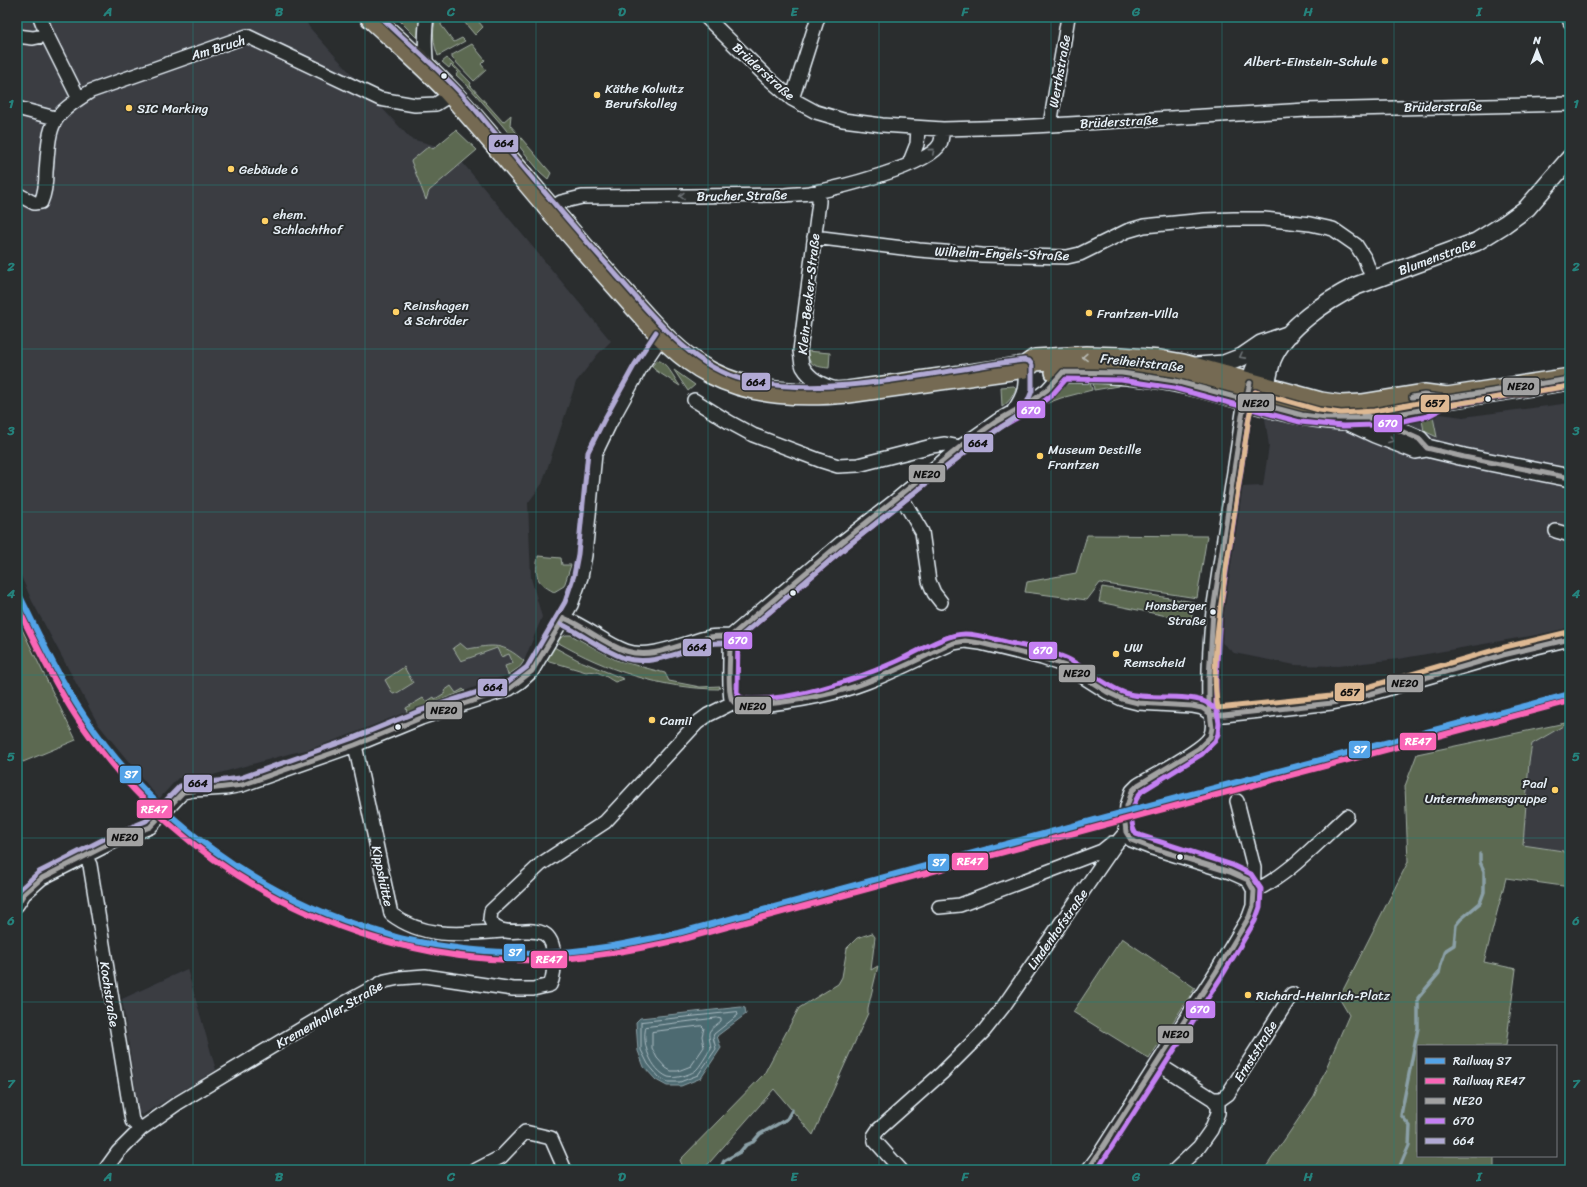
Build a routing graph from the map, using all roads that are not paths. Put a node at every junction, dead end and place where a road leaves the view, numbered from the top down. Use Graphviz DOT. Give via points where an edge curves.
graph roads {
  1 [pos="40,17"];
  2 [pos="371,17"];
  3 [pos="428,17"];
  4 [pos="706,17"];
  5 [pos="818,17"];
  6 [pos="1068,17"];
  7 [pos="1569,17"];
  8 [pos="1570,22"];
  9 [pos="47,35"];
  10 [pos="17,36"];
  11 [pos="427,70"];
  12 [pos="452,94"];
  13 [pos="79,99"];
  14 [pos="792,99"];
  15 [pos="1570,104"];
  16 [pos="17,108"];
  17 [pos="55,118"];
  18 [pos="1050,125"];
  19 [pos="918,128"];
  20 [pos="943,129"];
  21 [pos="1570,158"];
  22 [pos="909,164"];
  23 [pos="819,191"];
  24 [pos="17,194"];
  25 [pos="550,210"];
  26 [pos="814,237"];
  27 [pos="1373,280"];
  28 [pos="1290,334"];
  29 [pos="662,336"];
  30 [pos="1183,365"];
  31 [pos="1025,367"];
  32 [pos="1063,372"];
  33 [pos="1570,379"];
  34 [pos="848,392"];
  35 [pos="1256,394"];
  36 [pos="1447,398"];
  37 [pos="694,400"];
  38 [pos="1014,410"];
  39 [pos="1342,412"];
  40 [pos="1374,418"];
  41 [pos="960,447"];
  42 [pos="1427,448"];
  43 [pos="1570,478"];
  44 [pos="901,496"];
  45 [pos="1556,531"];
  46 [pos="1570,535"];
  47 [pos="941,602"];
  48 [pos="564,618"];
  49 [pos="731,636"];
  50 [pos="1570,639"];
  51 [pos="734,702"];
  52 [pos="1212,715"];
  53 [pos="355,745"];
  54 [pos="1236,801"];
  55 [pos="1347,816"];
  56 [pos="1126,832"];
  57 [pos="85,855"];
  58 [pos="1254,891"];
  59 [pos="19,897"];
  60 [pos="939,907"];
  61 [pos="505,931"];
  62 [pos="1292,994"];
  63 [pos="1158,1064"];
  64 [pos="1213,1099"];
  65 [pos="141,1129"];
  66 [pos="105,1170"];
  67 [pos="476,1170"];
  68 [pos="565,1170"];
  69 [pos="901,1170"];
  70 [pos="1088,1170"];
  71 [pos="1175,1170"];
  1 -- 9 [label="street"];
  2 -- 11 [label="main road, Freiheitstraße"];
  3 -- 11 [label="street" via="424,47"];
  4 -- 14 [label="street, Brüderstraße"];
  5 -- 14 [label="street"];
  6 -- 18 [label="street, Werthstraße"];
  7 -- 8 [label="street"];
  9 -- 10 [label="street" via="33,38"];
  9 -- 13 [label="street"];
  11 -- 12 [label="main road, Freiheitstraße"];
  12 -- 13 [label="street, Am Bruch" via="436,104 422,105 380,99 247,36 91,91"];
  12 -- 25 [label="main road, Freiheitstraße"];
  13 -- 17 [label="street, Am Bruch"];
  14 -- 19 [label="street, Brüderstraße" via="816,112 843,120"];
  15 -- 18 [label="street, Brüderstraße" via="1306,110"];
  16 -- 17 [label="street"];
  17 -- 24 [label="street" via="49,135 43,198 41,202 34,203"];
  18 -- 20 [label="street, Brüderstraße"];
  19 -- 20 [label="street, Brüderstraße"];
  19 -- 22 [label="street" via="917,144"];
  22 -- 20 [label="street, Brucher Straße, one-way" via="922,159 940,144"];
  21 -- 27 [label="street, Blumenstraße" via="1527,208 1500,228 1476,242"];
  22 -- 23 [label="street, Brucher Straße" via="862,181"];
  23 -- 25 [label="street, Brucher Straße, one-way" via="785,195 582,197 561,202"];
  23 -- 26 [label="street, Klein-Becker-Straße"];
  25 -- 29 [label="main road, Freiheitstraße"];
  26 -- 27 [label="street, Wilhelm-Engels-Straße" via="942,252 1067,257 1080,254 1127,231 1144,226 1234,218 1264,219 1332,229 1356,245"];
  26 -- 34 [label="street, Klein-Becker-Straße" via="800,351 802,366 812,377 828,387"];
  27 -- 28 [label="street, Blumenstraße" via="1326,303"];
  28 -- 30 [label="street, Blumenstraße, one-way" via="1261,344 1242,357 1224,364"];
  28 -- 35 [label="street, Blumenstraße" via="1263,354 1255,364"];
  29 -- 34 [label="main road, Freiheitstraße" via="693,362 731,382 784,393"];
  29 -- 48 [label="street" via="627,391 595,454 581,577"];
  30 -- 31 [label="main road, Freiheitstraße, one-way" via="1160,361 1086,357 1035,360"];
  30 -- 35 [label="main road, Freiheitstraße"];
  31 -- 32 [label="main road, Freiheitstraße" via="1036,373"];
  31 -- 34 [label="main road, Freiheitstraße"];
  31 -- 38 [label="street" via="1025,390"];
  32 -- 35 [label="main road, Freiheitstraße" via="1122,373"];
  32 -- 38 [label="street" via="1047,390"];
  33 -- 36 [label="main road, Freiheitstraße"];
  35 -- 39 [label="main road, Freiheitstraße" via="1321,403"];
  35 -- 52 [label="street" via="1213,611 1209,702"];
  36 -- 39 [label="main road, Freiheitstraße" via="1424,395"];
  36 -- 40 [label="main road, Freiheitstraße" via="1426,409"];
  37 -- 41 [label="street" via="753,435 838,466 858,465 932,446 945,444"];
  38 -- 41 [label="street"];
  39 -- 40 [label="main road, Freiheitstraße"];
  39 -- 42 [label="street, one-way" via="1375,434 1416,450"];
  40 -- 42 [label="street" via="1420,439"];
  41 -- 44 [label="street"];
  42 -- 43 [label="street" via="1464,458"];
  44 -- 47 [label="street" via="922,532 929,582"];
  44 -- 49 [label="street"];
  45 -- 46 [label="street"];
  48 -- 49 [label="street" via="627,652 655,652 711,637"];
  48 -- 53 [label="street" via="532,671 509,689 421,718"];
  49 -- 51 [label="street" via="730,692"];
  50 -- 52 [label="street" via="1332,703"];
  51 -- 52 [label="street" via="748,706 786,703 824,695 866,682 965,641 1066,666 1122,699 1138,703 1192,706 1202,708"];
  51 -- 61 [label="street" via="697,723 605,822 541,864 491,911 490,919 494,927"];
  52 -- 56 [label="street" via="1213,726 1209,738 1200,747 1132,791 1126,806"];
  53 -- 57 [label="street" via="242,785 183,792 150,827"];
  53 -- 61 [label="street, Kippshütte" via="391,914 420,929 444,934"];
  54 -- 58 [label="street" via="1254,868"];
  55 -- 58 [label="street" via="1282,874"];
  56 -- 58 [label="street" via="1131,840 1248,880"];
  56 -- 60 [label="street" via="1102,851 960,905"];
  56 -- 69 [label="street, Lindenhofstraße" via="984,1031 874,1136 875,1141"];
  57 -- 59 [label="street" via="42,878"];
  57 -- 65 [label="street, Kochstraße" via="90,865 132,1121"];
  58 -- 63 [label="street" via="1249,917"];
  61 -- 65 [label="street, Kremenholler Straße" via="528,930 545,935 550,940 553,946 554,968 550,986 513,990 425,976 385,981 178,1103"];
  62 -- 64 [label="street, Ernststraße" via="1228,1094 1221,1099"];
  63 -- 64 [label="street"];
  63 -- 70 [label="street"];
  64 -- 71 [label="street" via="1218,1105 1218,1113 1211,1130"];
  65 -- 66 [label="street, Kremenholler Straße" via="118,1152"];
  67 -- 68 [label="street" via="501,1157 525,1132 551,1138"];
}
